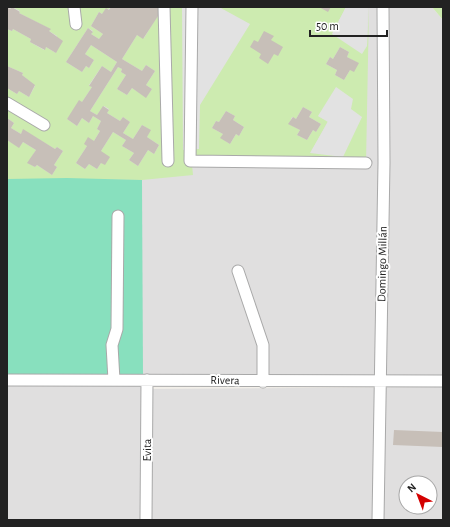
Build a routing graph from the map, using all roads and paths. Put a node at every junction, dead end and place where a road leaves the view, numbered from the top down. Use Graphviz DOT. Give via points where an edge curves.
graph roads {
  1 [pos="74,7"];
  2 [pos="164,7"];
  3 [pos="192,7"];
  4 [pos="383,7"];
  5 [pos="76,24"];
  6 [pos="7,103"];
  7 [pos="44,125"];
  8 [pos="168,161"];
  9 [pos="366,163"];
  10 [pos="118,216"];
  11 [pos="238,271"];
  12 [pos="7,380"];
  13 [pos="114,380"];
  14 [pos="147,380"];
  15 [pos="263,382"];
  16 [pos="380,382"];
  17 [pos="443,382"];
  18 [pos="146,520"];
  19 [pos="378,520"];
  1 -- 5 [label="street"];
  2 -- 8 [label="street"];
  3 -- 9 [label="street" via="190,161"];
  4 -- 16 [label="street, Domingo Millán" via="384,163"];
  6 -- 7 [label="street"];
  10 -- 13 [label="street" via="117,329 112,345"];
  11 -- 15 [label="street" via="263,345"];
  12 -- 13 [label="street, Rivera"];
  13 -- 14 [label="street, Rivera"];
  14 -- 15 [label="street, Rivera"];
  14 -- 18 [label="street, Evita"];
  15 -- 16 [label="street, Rivera"];
  16 -- 17 [label="street, Rivera"];
  16 -- 19 [label="street, Domingo Millán"];
}
